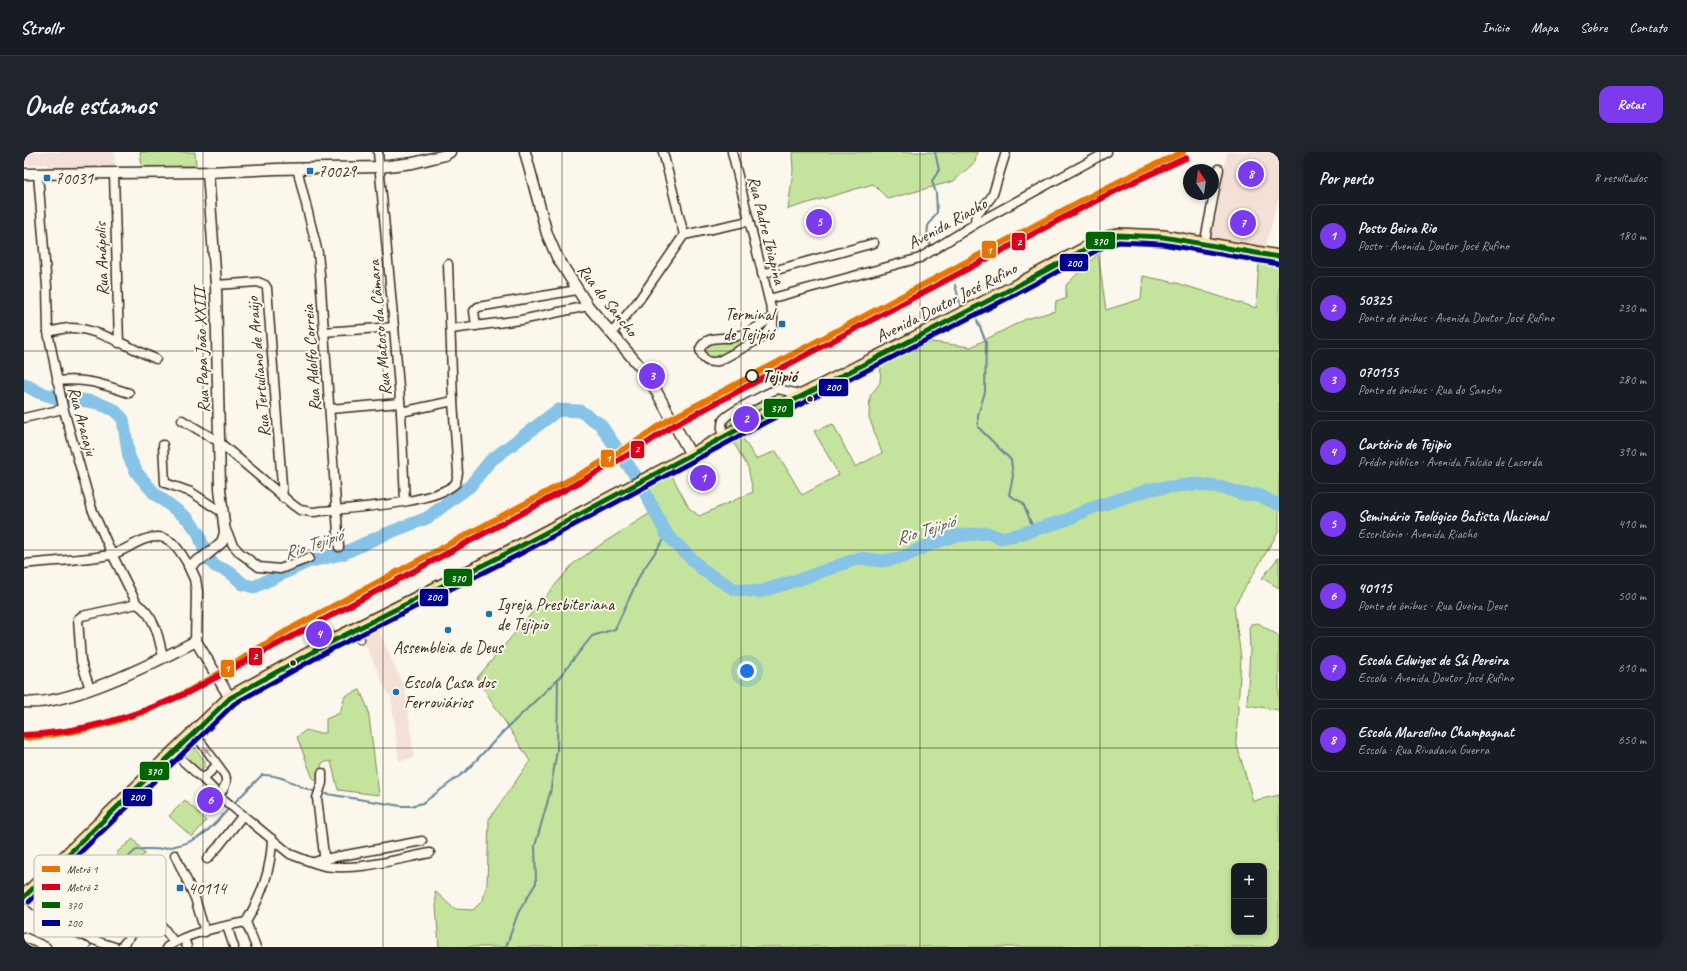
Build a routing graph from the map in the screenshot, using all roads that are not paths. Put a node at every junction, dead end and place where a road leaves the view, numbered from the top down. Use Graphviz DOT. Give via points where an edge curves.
graph roads {
  1 [pos="378,152"];
  2 [pos="450,152"];
  3 [pos="525,152"];
  4 [pos="662,152"];
  5 [pos="1006,152"];
  6 [pos="1107,152"];
  7 [pos="734,153"];
  8 [pos="1095,155"];
  9 [pos="380,167"];
  10 [pos="297,168"];
  11 [pos="111,172"];
  12 [pos="208,172"];
  13 [pos="24,174"];
  14 [pos="38,174"];
  15 [pos="1213,200"];
  16 [pos="749,220"];
  17 [pos="975,224"];
  18 [pos="684,235"];
  19 [pos="874,243"];
  20 [pos="1204,245"];
  21 [pos="1279,257"];
  22 [pos="448,264"];
  23 [pos="762,274"];
  24 [pos="216,285"];
  25 [pos="577,290"];
  26 [pos="769,299"];
  27 [pos="588,306"];
  28 [pos="773,316"];
  29 [pos="476,326"];
  30 [pos="394,327"];
  31 [pos="451,328"];
  32 [pos="48,332"];
  33 [pos="323,332"];
  34 [pos="612,334"];
  35 [pos="119,343"];
  36 [pos="156,360"];
  37 [pos="58,382"];
  38 [pos="129,393"];
  39 [pos="804,395"];
  40 [pos="453,401"];
  41 [pos="400,403"];
  42 [pos="63,408"];
  43 [pos="330,409"];
  44 [pos="401,412"];
  45 [pos="24,418"];
  46 [pos="182,420"];
  47 [pos="722,439"];
  48 [pos="219,442"];
  49 [pos="163,445"];
  50 [pos="691,455"];
  51 [pos="284,498"];
  52 [pos="405,501"];
  53 [pos="337,509"];
  54 [pos="223,513"];
  55 [pos="225,527"];
  56 [pos="339,547"];
  57 [pos="112,554"];
  58 [pos="309,558"];
  59 [pos="24,564"];
  60 [pos="189,566"];
  61 [pos="137,604"];
  62 [pos="196,641"];
  63 [pos="163,657"];
  64 [pos="90,689"];
  65 [pos="230,698"];
  66 [pos="24,702"];
  67 [pos="195,734"];
  68 [pos="174,753"];
  69 [pos="217,765"];
  70 [pos="322,774"];
  71 [pos="203,779"];
  72 [pos="221,797"];
  73 [pos="243,815"];
  74 [pos="272,839"];
  75 [pos="422,841"];
  76 [pos="430,853"];
  77 [pos="67,855"];
  78 [pos="175,855"];
  79 [pos="207,858"];
  80 [pos="324,862"];
  81 [pos="34,886"];
  82 [pos="24,896"];
  83 [pos="34,904"];
  84 [pos="246,922"];
  85 [pos="227,926"];
  86 [pos="205,932"];
  87 [pos="24,937"];
  88 [pos="87,937"];
  89 [pos="130,937"];
  90 [pos="184,938"];
  91 [pos="171,945"];
  92 [pos="46,947"];
  93 [pos="115,947"];
  94 [pos="121,947"];
  95 [pos="187,947"];
  96 [pos="234,947"];
  97 [pos="256,947"];
  1 -- 9 [label="street, Rua Matoso da Câmara"];
  2 -- 9 [label="street" via="413,163"];
  3 -- 25 [label="street, Rua do Sancho" via="552,247"];
  4 -- 18 [label="street"];
  5 -- 17 [label="street" via="993,194 976,214"];
  6 -- 8 [label="street, Avenida Riacho"];
  7 -- 16 [label="street, Rua Padre Ibiapina"];
  8 -- 17 [label="street, Avenida Riacho"];
  9 -- 10 [label="street"];
  9 -- 30 [label="street, Rua Matoso da Câmara"];
  10 -- 12 [label="street"];
  10 -- 33 [label="street, Rua Adolfo Correia" via="318,253"];
  11 -- 12 [label="street"];
  11 -- 14 [label="street"];
  11 -- 35 [label="street, Rua Anápolis"];
  12 -- 24 [label="street, Rua Papa João XXIII"];
  13 -- 14 [label="street"];
  14 -- 32 [label="street, Rua Aracaju"];
  15 -- 20 [label="street"];
  16 -- 18 [label="street"];
  16 -- 23 [label="street, Rua Padre Ibiapina"];
  17 -- 26 [label="street, Avenida Riacho" via="929,254 912,261"];
  18 -- 34 [label="street"];
  19 -- 23 [label="street"];
  20 -- 21 [label="main road, Avenida Doutor José Rufino"];
  20 -- 39 [label="main road, Avenida Doutor José Rufino" via="1140,235 1105,238 1006,292"];
  22 -- 31 [label="street"];
  23 -- 26 [label="street, Rua Padre Ibiapina"];
  24 -- 48 [label="street, Rua Papa João XXIII"];
  24 -- 51 [label="street, Rua Tertuliano de Araújo" via="258,282 267,288"];
  25 -- 27 [label="street, Rua do Sancho"];
  25 -- 29 [label="street" via="478,307 474,311"];
  26 -- 28 [label="street, Rua Padre Ibiapina"];
  27 -- 29 [label="street" via="528,319"];
  27 -- 34 [label="street, Rua do Sancho"];
  28 -- 28 [label="street" via="746,333 706,342 700,349 701,354 711,363 740,351 769,333 773,325"];
  29 -- 31 [label="street"];
  30 -- 33 [label="street"];
  30 -- 41 [label="street, Rua Matoso da Câmara"];
  31 -- 40 [label="street"];
  32 -- 35 [label="street" via="69,328 82,329"];
  32 -- 37 [label="street, Rua Aracaju"];
  33 -- 43 [label="street, Rua Adolfo Correia"];
  34 -- 50 [label="street, Rua do Sancho" via="648,376"];
  35 -- 36 [label="street"];
  37 -- 38 [label="street" via="85,380"];
  37 -- 42 [label="street, Rua Aracaju"];
  39 -- 47 [label="main road, Avenida Doutor José Rufino"];
  39 -- 47 [label="street" via="778,389 744,406 723,421"];
  40 -- 44 [label="street"];
  40 -- 52 [label="street" via="458,473 456,483 445,491 429,497"];
  41 -- 43 [label="street"];
  41 -- 44 [label="street, Rua Matoso da Câmara"];
  42 -- 45 [label="street"];
  42 -- 57 [label="street, Rua Aracaju" via="92,509"];
  43 -- 53 [label="street, Rua Adolfo Correia"];
  44 -- 52 [label="street, Rua Matoso da Câmara"];
  46 -- 48 [label="street"];
  47 -- 50 [label="main road, Avenida Doutor José Rufino"];
  48 -- 51 [label="street"];
  48 -- 54 [label="street, Rua Papa João XXIII"];
  49 -- 54 [label="street" via="165,483 191,492"];
  50 -- 65 [label="main road, Avenida Doutor José Rufino" via="357,635"];
  51 -- 53 [label="street" via="293,506 305,511"];
  52 -- 53 [label="street"];
  53 -- 56 [label="street, Rua Adolfo Correia"];
  54 -- 55 [label="street, Rua Papa João XXIII"];
  55 -- 58 [label="street, Rua Papa João XXIII" via="233,545 259,567 280,569"];
  55 -- 60 [label="street, Rua Papa João XXIII" via="222,542"];
  57 -- 59 [label="street"];
  57 -- 60 [label="street" via="143,540 159,537 168,539"];
  57 -- 61 [label="street, Rua Aracaju"];
  60 -- 62 [label="street" via="195,579 198,610"];
  61 -- 63 [label="street, Rua Aracaju" via="143,607 151,618"];
  61 -- 64 [label="street" via="78,619 82,661"];
  62 -- 63 [label="street"];
  62 -- 65 [label="street"];
  63 -- 64 [label="street"];
  64 -- 66 [label="street" via="48,702"];
  65 -- 67 [label="main road, Avenida Doutor José Rufino"];
  67 -- 68 [label="main road, Avenida Doutor José Rufino"];
  69 -- 67 [label="street, one-way"];
  68 -- 71 [label="street"];
  68 -- 77 [label="main road, Avenida Doutor José Rufino"];
  69 -- 71 [label="street"];
  69 -- 72 [label="street" via="225,774 227,781"];
  70 -- 80 [label="street" via="317,794"];
  71 -- 72 [label="street"];
  72 -- 73 [label="street"];
  73 -- 74 [label="street"];
  73 -- 79 [label="street"];
  74 -- 80 [label="street" via="290,854 314,862"];
  74 -- 84 [label="street" via="267,879"];
  75 -- 80 [label="street"];
  76 -- 80 [label="street" via="351,866"];
  78 -- 86 [label="street" via="195,898"];
  81 -- 82 [label="main road, Avenida Doutor José Rufino"];
  82 -- 83 [label="street"];
  84 -- 85 [label="street"];
  84 -- 97 [label="street"];
  85 -- 86 [label="street"];
  85 -- 96 [label="street"];
  86 -- 90 [label="street"];
  87 -- 92 [label="street"];
  88 -- 93 [label="street"];
  89 -- 94 [label="street"];
  90 -- 91 [label="street"];
  90 -- 95 [label="street"];
}
